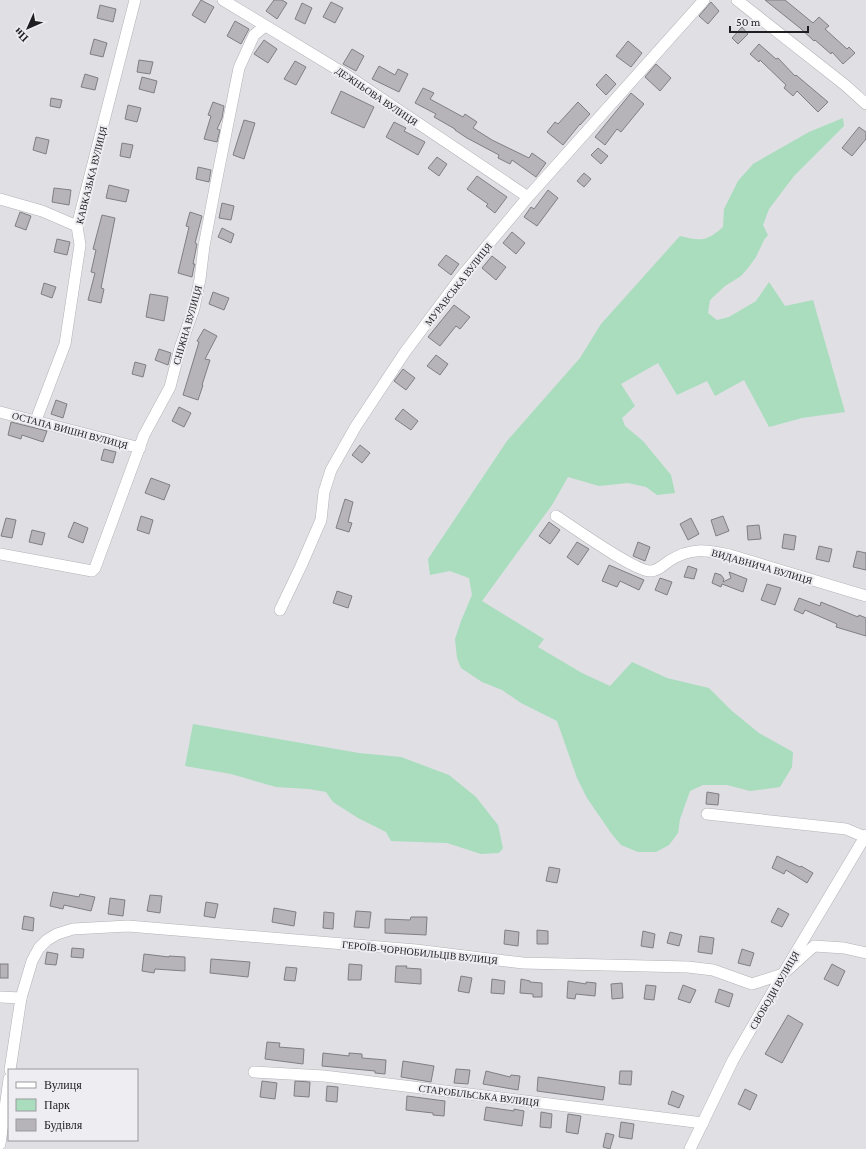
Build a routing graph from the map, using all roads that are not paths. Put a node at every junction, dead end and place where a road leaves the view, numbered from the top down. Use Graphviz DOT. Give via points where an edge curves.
graph roads {
  1 [pos="135,0"];
  2 [pos="223,0"];
  3 [pos="704,0"];
  4 [pos="737,0"];
  5 [pos="265,26"];
  6 [pos="866,104"];
  7 [pos="528,197"];
  8 [pos="0,199"];
  9 [pos="77,226"];
  10 [pos="0,412"];
  11 [pos="36,420"];
  12 [pos="140,448"];
  13 [pos="556,516"];
  14 [pos="0,554"];
  15 [pos="866,596"];
  16 [pos="280,610"];
  17 [pos="707,814"];
  18 [pos="866,836"];
  19 [pos="866,953"];
  20 [pos="783,974"];
  21 [pos="0,997"];
  22 [pos="21,998"];
  23 [pos="10,1069"];
  24 [pos="254,1072"];
  25 [pos="8,1086"];
  26 [pos="703,1123"];
  27 [pos="0,1144"];
  28 [pos="690,1149"];
  1 -- 9 [label="street, КАВКАЗЬКА ВУЛИЦЯ"];
  2 -- 5 [label="street, ДЕЖНЬОВА ВУЛИЦЯ"];
  3 -- 7 [label="street, МУРАВСЬКА ВУЛИЦЯ"];
  4 -- 6 [label="street"];
  5 -- 7 [label="street, ДЕЖНЬОВА ВУЛИЦЯ" via="345,74"];
  5 -- 12 [label="street, СНІЖНА ВУЛИЦЯ" via="254,35 239,68 194,308 170,387 144,435"];
  7 -- 16 [label="street, МУРАВСЬКА ВУЛИЦЯ" via="461,277 405,352 352,433 331,470 324,492 321,520"];
  8 -- 9 [label="street" via="42,211"];
  9 -- 11 [label="street, КАВКАЗЬКА ВУЛИЦЯ" via="80,245 65,344"];
  10 -- 11 [label="street, ОСТАПА ВИШНІ ВУЛИЦЯ"];
  11 -- 12 [label="street, ОСТАПА ВИШНІ ВУЛИЦЯ"];
  12 -- 14 [label="street, СНІЖНА ВУЛИЦЯ" via="93,571"];
  13 -- 15 [label="street, ВИДАВНИЧА ВУЛИЦЯ" via="634,566 650,571 661,568 690,551 708,550"];
  17 -- 18 [label="street" via="846,829"];
  18 -- 20 [label="street, СВОБОДИ ВУЛИЦЯ"];
  19 -- 20 [label="street, ГЕРОЇВ-ЧОРНОБИЛЬЦІВ ВУЛИЦЯ" via="844,948 814,946"];
  20 -- 22 [label="street, ГЕРОЇВ-ЧОРНОБИЛЬЦІВ ВУЛИЦЯ" via="752,984 713,970 688,967 523,963 416,950 128,926 74,929 47,940 32,961"];
  20 -- 26 [label="street, СВОБОДИ ВУЛИЦЯ" via="734,1060"];
  21 -- 22 [label="street"];
  22 -- 23 [label="street, ГЕРОЇВ-ЧОРНОБИЛЬЦІВ ВУЛИЦЯ"];
  24 -- 26 [label="street, СТАРОБІЛЬСЬКА ВУЛИЦЯ" via="324,1076"];
  25 -- 27 [label="street"];
  26 -- 28 [label="street, СВОБОДИ ВУЛИЦЯ"];
}
